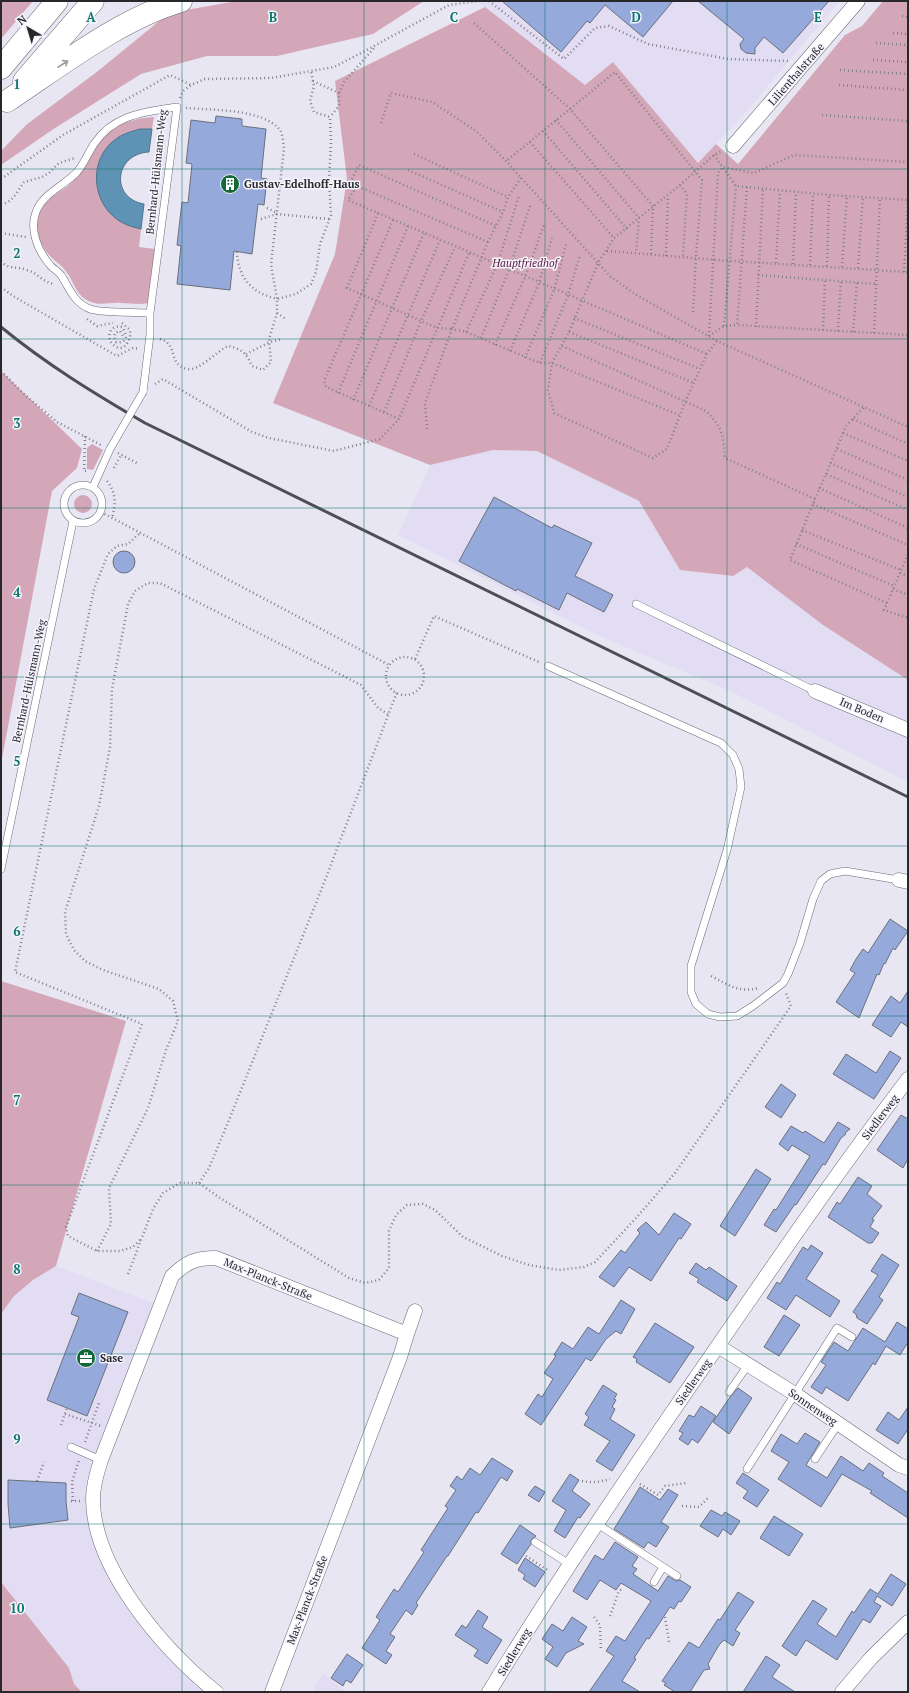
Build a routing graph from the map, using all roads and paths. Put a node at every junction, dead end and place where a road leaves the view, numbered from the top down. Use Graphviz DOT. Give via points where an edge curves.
graph roads {
  1 [pos="57,1"];
  2 [pos="93,1"];
  3 [pos="181,1"];
  4 [pos="479,1"];
  5 [pos="489,1"];
  6 [pos="858,1"];
  7 [pos="902,16"];
  8 [pos="908,17"];
  9 [pos="474,23"];
  10 [pos="893,33"];
  11 [pos="908,34"];
  12 [pos="876,44"];
  13 [pos="376,45"];
  14 [pos="908,45"];
  15 [pos="873,60"];
  16 [pos="807,62"];
  17 [pos="908,62"];
  18 [pos="1,68"];
  19 [pos="840,70"];
  20 [pos="311,71"];
  21 [pos="908,74"];
  22 [pos="313,81"];
  23 [pos="190,85"];
  24 [pos="839,85"];
  25 [pos="908,90"];
  26 [pos="339,93"];
  27 [pos="4,104"];
  28 [pos="176,107"];
  29 [pos="570,109"];
  30 [pos="822,114"];
  31 [pos="330,117"];
  32 [pos="556,120"];
  33 [pos="908,121"];
  34 [pos="381,123"];
  35 [pos="542,131"];
  36 [pos="530,142"];
  37 [pos="733,146"];
  38 [pos="414,154"];
  39 [pos="87,156"];
  40 [pos="506,161"];
  41 [pos="908,162"];
  42 [pos="724,167"];
  43 [pos="408,170"];
  44 [pos="696,172"];
  45 [pos="521,178"];
  46 [pos="1,179"];
  47 [pos="680,185"];
  48 [pos="357,186"];
  49 [pos="736,186"];
  50 [pos="747,187"];
  51 [pos="763,189"];
  52 [pos="780,191"];
  53 [pos="796,192"];
  54 [pos="813,194"];
  55 [pos="829,195"];
  56 [pos="519,196"];
  57 [pos="668,196"];
  58 [pos="846,196"];
  59 [pos="508,197"];
  60 [pos="863,197"];
  61 [pos="880,198"];
  62 [pos="908,200"];
  63 [pos="1,204"];
  64 [pos="530,206"];
  65 [pos="653,206"];
  66 [pos="267,208"];
  67 [pos="503,212"];
  68 [pos="378,213"];
  69 [pos="278,214"];
  70 [pos="639,218"];
  71 [pos="261,219"];
  72 [pos="329,219"];
  73 [pos="393,220"];
  74 [pos="544,225"];
  75 [pos="408,226"];
  76 [pos="496,226"];
  77 [pos="627,229"];
  78 [pos="1,233"];
  79 [pos="424,233"];
  80 [pos="552,238"];
  81 [pos="614,238"];
  82 [pos="36,239"];
  83 [pos="440,240"];
  84 [pos="488,242"];
  85 [pos="566,244"];
  86 [pos="455,247"];
  87 [pos="607,251"];
  88 [pos="237,252"];
  89 [pos="469,253"];
  90 [pos="636,253"];
  91 [pos="651,254"];
  92 [pos="580,256"];
  93 [pos="666,256"];
  94 [pos="683,257"];
  95 [pos="696,257"];
  96 [pos="481,258"];
  97 [pos="713,259"];
  98 [pos="742,260"];
  99 [pos="1,261"];
  100 [pos="730,261"];
  101 [pos="758,262"];
  102 [pos="598,263"];
  103 [pos="776,263"];
  104 [pos="793,264"];
  105 [pos="497,265"];
  106 [pos="810,265"];
  107 [pos="827,266"];
  108 [pos="842,267"];
  109 [pos="858,268"];
  110 [pos="509,270"];
  111 [pos="877,270"];
  112 [pos="906,272"];
  113 [pos="758,275"];
  114 [pos="525,277"];
  115 [pos="825,280"];
  116 [pos="840,281"];
  117 [pos="858,282"];
  118 [pos="539,283"];
  119 [pos="65,284"];
  120 [pos="876,284"];
  121 [pos="1,287"];
  122 [pos="554,290"];
  123 [pos="361,295"];
  124 [pos="568,295"];
  125 [pos="277,299"];
  126 [pos="582,301"];
  127 [pos="376,302"];
  128 [pos="87,307"];
  129 [pos="392,308"];
  130 [pos="150,313"];
  131 [pos="277,313"];
  132 [pos="693,314"];
  133 [pos="407,315"];
  134 [pos="574,318"];
  135 [pos="286,319"];
  136 [pos="421,321"];
  137 [pos="724,326"];
  138 [pos="737,326"];
  139 [pos="756,327"];
  140 [pos="438,328"];
  141 [pos="452,329"];
  142 [pos="823,330"];
  143 [pos="838,331"];
  144 [pos="466,332"];
  145 [pos="569,332"];
  146 [pos="854,332"];
  147 [pos="874,333"];
  148 [pos="908,335"];
  149 [pos="150,336"];
  150 [pos="709,336"];
  151 [pos="122,338"];
  152 [pos="481,338"];
  153 [pos="282,339"];
  154 [pos="717,341"];
  155 [pos="270,342"];
  156 [pos="495,344"];
  157 [pos="562,346"];
  158 [pos="148,351"];
  159 [pos="510,351"];
  160 [pos="246,354"];
  161 [pos="707,354"];
  162 [pos="525,358"];
  163 [pos="552,362"];
  164 [pos="540,363"];
  165 [pos="700,369"];
  166 [pos="1,371"];
  167 [pos="694,383"];
  168 [pos="142,392"];
  169 [pos="338,393"];
  170 [pos="353,400"];
  171 [pos="685,402"];
  172 [pos="368,406"];
  173 [pos="864,407"];
  174 [pos="384,412"];
  175 [pos="679,415"];
  176 [pos="399,419"];
  177 [pos="853,419"];
  178 [pos="908,427"];
  179 [pos="427,429"];
  180 [pos="843,433"];
  181 [pos="908,444"];
  182 [pos="110,449"];
  183 [pos="836,449"];
  184 [pos="908,461"];
  185 [pos="137,463"];
  186 [pos="830,463"];
  187 [pos="826,474"];
  188 [pos="908,480"];
  189 [pos="93,487"];
  190 [pos="820,488"];
  191 [pos="908,497"];
  192 [pos="815,499"];
  193 [pos="813,504"];
  194 [pos="908,510"];
  195 [pos="101,512"];
  196 [pos="74,521"];
  197 [pos="908,528"];
  198 [pos="802,530"];
  199 [pos="141,532"];
  200 [pos="796,544"];
  201 [pos="908,545"];
  202 [pos="908,554"];
  203 [pos="907,559"];
  204 [pos="901,570"];
  205 [pos="900,573"];
  206 [pos="908,576"];
  207 [pos="894,587"];
  208 [pos="908,595"];
  209 [pos="887,603"];
  210 [pos="636,604"];
  211 [pos="908,618"];
  212 [pos="415,659"];
  213 [pos="390,665"];
  214 [pos="548,666"];
  215 [pos="815,691"];
  216 [pos="397,692"];
  217 [pos="388,714"];
  218 [pos="908,730"];
  219 [pos="1,869"];
  220 [pos="903,881"];
  221 [pos="711,976"];
  222 [pos="782,983"];
  223 [pos="761,988"];
  224 [pos="908,1079"];
  225 [pos="199,1183"];
  226 [pos="142,1238"];
  227 [pos="97,1252"];
  228 [pos="128,1274"];
  229 [pos="415,1311"];
  230 [pos="406,1334"];
  231 [pos="852,1337"];
  232 [pos="718,1346"];
  233 [pos="748,1365"];
  234 [pos="729,1392"];
  235 [pos="795,1394"];
  236 [pos="67,1408"];
  237 [pos="65,1414"];
  238 [pos="838,1424"];
  239 [pos="61,1425"];
  240 [pos="113,1431"];
  241 [pos="71,1447"];
  242 [pos="815,1459"];
  243 [pos="101,1460"];
  244 [pos="44,1462"];
  245 [pos="908,1468"];
  246 [pos="747,1469"];
  247 [pos="627,1476"];
  248 [pos="612,1478"];
  249 [pos="37,1481"];
  250 [pos="582,1481"];
  251 [pos="686,1483"];
  252 [pos="708,1498"];
  253 [pos="682,1506"];
  254 [pos="596,1523"];
  255 [pos="534,1542"];
  256 [pos="526,1556"];
  257 [pos="569,1564"];
  258 [pos="663,1567"];
  259 [pos="677,1576"];
  260 [pos="560,1578"];
  261 [pos="654,1582"];
  262 [pos="622,1589"];
  263 [pos="610,1616"];
  264 [pos="594,1617"];
  265 [pos="665,1617"];
  266 [pos="908,1622"];
  267 [pos="669,1642"];
  268 [pos="601,1651"];
  269 [pos="216,1692"];
  270 [pos="272,1692"];
  271 [pos="489,1692"];
  272 [pos="842,1692"];
  1 -- 18 [label="highway"];
  2 -- 27 [label="highway"];
  27 -- 3 [label="highway, one-way" via="125,25 161,7"];
  4 -- 13 [label="path" via="449,5"];
  5 -- 16 [label="path" via="564,59 595,28 609,26 648,44 728,59"];
  6 -- 16 [label="street, Lilienthalstraße"];
  7 -- 8 [label="path"];
  9 -- 29 [label="path"];
  10 -- 11 [label="path"];
  12 -- 14 [label="path"];
  13 -- 20 [label="path" via="334,66"];
  13 -- 26 [label="path" via="344,82"];
  15 -- 17 [label="path"];
  16 -- 37 [label="street, Lilienthalstraße"];
  19 -- 21 [label="path"];
  20 -- 22 [label="path"];
  20 -- 23 [label="path" via="271,78 204,79"];
  22 -- 26 [label="path"];
  22 -- 31 [label="path" via="310,102 314,112"];
  23 -- 28 [label="path" via="183,91"];
  23 -- 46 [label="path" via="170,75 63,134"];
  24 -- 25 [label="path"];
  26 -- 31 [label="path" via="339,106"];
  28 -- 39 [label="lane, Bernhard-Hülsmann-Weg" via="133,114 115,123 102,134"];
  28 -- 69 [label="path" via="243,113 273,123 281,132 284,148"];
  28 -- 130 [label="lane, Bernhard-Hülsmann-Weg"];
  29 -- 32 [label="path"];
  29 -- 44 [label="path" via="615,72"];
  29 -- 65 [label="path"];
  30 -- 33 [label="path"];
  31 -- 72 [label="path"];
  32 -- 35 [label="path"];
  32 -- 70 [label="path"];
  34 -- 40 [label="path" via="392,93 432,102 476,131"];
  35 -- 36 [label="path"];
  35 -- 77 [label="path"];
  36 -- 40 [label="path"];
  36 -- 81 [label="path"];
  38 -- 59 [label="path"];
  39 -- 63 [label="path" via="64,160 49,174 24,182 13,198"];
  39 -- 82 [label="lane, Bernhard-Hülsmann-Weg" via="77,172 44,200 36,211 33,224"];
  40 -- 45 [label="path"];
  41 -- 42 [label="path" via="794,155 754,173"];
  42 -- 44 [label="path" via="714,155"];
  42 -- 49 [label="path"];
  42 -- 97 [label="path" via="718,173"];
  43 -- 67 [label="path"];
  44 -- 47 [label="path"];
  44 -- 95 [label="path" via="702,180"];
  45 -- 59 [label="path"];
  45 -- 102 [label="path"];
  47 -- 57 [label="path"];
  47 -- 94 [label="path" via="686,194"];
  48 -- 68 [label="path" via="348,200"];
  48 -- 76 [label="path" via="350,183 358,166"];
  48 -- 84 [label="path"];
  49 -- 50 [label="path"];
  49 -- 100 [label="path"];
  50 -- 51 [label="path"];
  50 -- 98 [label="path"];
  51 -- 52 [label="path"];
  51 -- 101 [label="path"];
  52 -- 53 [label="path"];
  52 -- 103 [label="path"];
  53 -- 54 [label="path"];
  53 -- 104 [label="path"];
  54 -- 55 [label="path"];
  54 -- 106 [label="path"];
  55 -- 58 [label="path"];
  55 -- 107 [label="path"];
  56 -- 105 [label="path"];
  57 -- 65 [label="path"];
  57 -- 93 [label="path"];
  58 -- 60 [label="path"];
  58 -- 108 [label="path"];
  59 -- 67 [label="path"];
  60 -- 61 [label="path"];
  60 -- 109 [label="path"];
  61 -- 62 [label="path"];
  61 -- 111 [label="path"];
  62 -- 112 [label="path"];
  64 -- 110 [label="path"];
  65 -- 70 [label="path"];
  65 -- 91 [label="path"];
  66 -- 69 [label="path"];
  67 -- 76 [label="path"];
  68 -- 73 [label="path"];
  68 -- 123 [label="path" via="347,288"];
  69 -- 71 [label="path"];
  69 -- 72 [label="path"];
  69 -- 125 [label="path" via="271,265"];
  70 -- 77 [label="path"];
  70 -- 90 [label="path"];
  72 -- 125 [label="path" via="320,244 316,272 311,284 296,294"];
  73 -- 75 [label="path"];
  73 -- 123 [label="path"];
  74 -- 114 [label="path"];
  75 -- 79 [label="path"];
  75 -- 127 [label="path"];
  76 -- 84 [label="path"];
  77 -- 81 [label="path"];
  78 -- 82 [label="path"];
  79 -- 83 [label="path"];
  79 -- 129 [label="path"];
  80 -- 118 [label="path"];
  81 -- 87 [label="path"];
  82 -- 119 [label="lane, Bernhard-Hülsmann-Weg" via="42,255 61,274"];
  83 -- 86 [label="path"];
  83 -- 133 [label="path"];
  84 -- 96 [label="path"];
  85 -- 122 [label="path"];
  86 -- 89 [label="path"];
  86 -- 136 [label="path"];
  87 -- 90 [label="path"];
  87 -- 102 [label="path"];
  88 -- 125 [label="path" via="237,263 251,287 263,296"];
  89 -- 96 [label="path"];
  89 -- 140 [label="path"];
  90 -- 91 [label="path"];
  91 -- 93 [label="path"];
  92 -- 124 [label="path"];
  93 -- 94 [label="path"];
  94 -- 95 [label="path"];
  95 -- 97 [label="path"];
  95 -- 132 [label="path"];
  96 -- 105 [label="path"];
  96 -- 141 [label="path"];
  97 -- 100 [label="path"];
  97 -- 150 [label="path"];
  98 -- 100 [label="path"];
  98 -- 101 [label="path"];
  98 -- 138 [label="path"];
  99 -- 119 [label="path" via="6,266 26,269 43,282"];
  100 -- 137 [label="path"];
  101 -- 103 [label="path"];
  101 -- 113 [label="path"];
  102 -- 126 [label="path"];
  102 -- 150 [label="path" via="610,276 635,294"];
  103 -- 104 [label="path"];
  104 -- 106 [label="path"];
  105 -- 110 [label="path"];
  105 -- 144 [label="path"];
  106 -- 107 [label="path"];
  107 -- 108 [label="path"];
  108 -- 109 [label="path"];
  109 -- 111 [label="path"];
  110 -- 114 [label="path"];
  110 -- 152 [label="path"];
  111 -- 112 [label="path"];
  111 -- 120 [label="path"];
  113 -- 115 [label="path"];
  113 -- 139 [label="path"];
  114 -- 118 [label="path"];
  114 -- 156 [label="path"];
  115 -- 116 [label="path"];
  115 -- 142 [label="path"];
  116 -- 117 [label="path"];
  116 -- 143 [label="path"];
  117 -- 120 [label="path"];
  117 -- 146 [label="path"];
  118 -- 122 [label="path"];
  118 -- 159 [label="path"];
  119 -- 128 [label="lane, Bernhard-Hülsmann-Weg" via="80,304"];
  120 -- 147 [label="path"];
  121 -- 158 [label="path" via="117,356 133,348"];
  122 -- 124 [label="path"];
  122 -- 162 [label="path"];
  123 -- 127 [label="path"];
  123 -- 169 [label="path" via="324,381 326,387"];
  124 -- 126 [label="path"];
  124 -- 164 [label="path"];
  125 -- 131 [label="path"];
  126 -- 134 [label="path"];
  126 -- 161 [label="path"];
  127 -- 129 [label="path"];
  127 -- 169 [label="path"];
  128 -- 130 [label="lane"];
  128 -- 151 [label="path" via="86,317 97,326 117,322 126,325 130,335 128,343 123,348 117,348 112,344 110,332 118,327 122,328 126,338 123,342 116,342 114,337 115,333 120,331"];
  129 -- 133 [label="path"];
  129 -- 170 [label="path"];
  130 -- 149 [label="lane, Bernhard-Hülsmann-Weg"];
  131 -- 135 [label="path"];
  131 -- 155 [label="path"];
  133 -- 136 [label="path"];
  133 -- 172 [label="path"];
  134 -- 145 [label="path"];
  134 -- 165 [label="path"];
  136 -- 140 [label="path"];
  136 -- 174 [label="path"];
  137 -- 138 [label="path"];
  137 -- 150 [label="path"];
  138 -- 139 [label="path"];
  139 -- 142 [label="path"];
  140 -- 141 [label="path"];
  140 -- 176 [label="path"];
  141 -- 144 [label="path"];
  141 -- 179 [label="path" via="425,403"];
  142 -- 143 [label="path"];
  143 -- 146 [label="path"];
  144 -- 152 [label="path"];
  145 -- 157 [label="path"];
  145 -- 167 [label="path"];
  146 -- 147 [label="path"];
  147 -- 148 [label="path"];
  149 -- 158 [label="lane, Bernhard-Hülsmann-Weg"];
  149 -- 160 [label="path" via="165,340 170,345 175,362 180,367 190,370 198,368 218,350 228,346"];
  150 -- 154 [label="path"];
  152 -- 156 [label="path"];
  153 -- 155 [label="path"];
  154 -- 161 [label="path"];
  154 -- 173 [label="path"];
  155 -- 160 [label="path"];
  155 -- 160 [label="path" via="271,362 263,370 252,366"];
  156 -- 159 [label="path"];
  157 -- 163 [label="path"];
  157 -- 171 [label="path"];
  158 -- 168 [label="lane, Bernhard-Hülsmann-Weg"];
  159 -- 162 [label="path"];
  161 -- 165 [label="path"];
  162 -- 164 [label="path"];
  163 -- 164 [label="path"];
  163 -- 175 [label="path"];
  163 -- 175 [label="path" via="548,390 554,413 653,458 667,449"];
  165 -- 167 [label="path"];
  166 -- 182 [label="path" via="57,422"];
  167 -- 171 [label="path"];
  168 -- 176 [label="path" via="163,379 252,432 334,451 380,439"];
  168 -- 182 [label="lane, Bernhard-Hülsmann-Weg, bridge"];
  169 -- 170 [label="path"];
  170 -- 172 [label="path"];
  171 -- 175 [label="path"];
  171 -- 192 [label="path" via="706,411 717,422 724,439 725,458"];
  172 -- 174 [label="path"];
  173 -- 177 [label="path"];
  173 -- 178 [label="path"];
  174 -- 176 [label="path"];
  177 -- 180 [label="path"];
  177 -- 181 [label="path"];
  180 -- 183 [label="path"];
  180 -- 184 [label="path"];
  182 -- 185 [label="path"];
  182 -- 189 [label="lane, Bernhard-Hülsmann-Weg"];
  183 -- 186 [label="path"];
  183 -- 188 [label="path"];
  186 -- 187 [label="path"];
  186 -- 191 [label="path"];
  187 -- 190 [label="path"];
  187 -- 194 [label="path"];
  189 -- 195 [label="lane" via="102,497"];
  189 -- 196 [label="lane" via="86,484 78,485 64,497 66,514"];
  190 -- 192 [label="path"];
  190 -- 197 [label="path"];
  192 -- 193 [label="path"];
  193 -- 198 [label="path"];
  193 -- 201 [label="path"];
  195 -- 196 [label="lane" via="94,520 84,524"];
  195 -- 199 [label="path"];
  196 -- 219 [label="lane, Bernhard-Hülsmann-Weg"];
  198 -- 200 [label="path"];
  198 -- 204 [label="path"];
  199 -- 213 [label="path"];
  199 -- 227 [label="path" via="128,544 117,546 108,554 94,589 15,972 142,1024 66,1227 68,1236"];
  200 -- 207 [label="path"];
  200 -- 209 [label="path" via="790,560"];
  202 -- 203 [label="path"];
  203 -- 204 [label="path"];
  204 -- 205 [label="path"];
  205 -- 206 [label="path"];
  205 -- 207 [label="path"];
  207 -- 208 [label="path"];
  207 -- 209 [label="path"];
  209 -- 211 [label="path" via="884,610"];
  210 -- 215 [label="lane"];
  212 -- 213 [label="path" via="398,658"];
  212 -- 214 [label="path" via="434,616"];
  212 -- 216 [label="path" via="423,669 420,687 409,694"];
  213 -- 216 [label="path" via="386,677 392,689"];
  214 -- 222 [label="lane" via="721,743 733,754 739,769 741,786 727,850 691,966 691,992 696,1004 708,1014 720,1017 737,1016"];
  215 -- 218 [label="street, Im Boden"];
  216 -- 217 [label="path"];
  217 -- 225 [label="path" via="229,1120 209,1168"];
  217 -- 227 [label="path" via="378,708 361,685 160,583 148,583 135,591 128,604 112,689 110,747 99,806 65,912 66,934 74,950 85,961 103,970 159,989 172,1001 178,1021 148,1108 109,1188 111,1224"];
  220 -- 222 [label="lane" via="845,871 830,874 821,881 800,943"];
  221 -- 223 [label="path" via="738,990"];
  222 -- 225 [label="path" via="791,1006 728,1098 675,1173 595,1262 584,1267 558,1270 529,1265 502,1256 463,1237 435,1210 423,1204 407,1205 396,1215 389,1231 389,1268 379,1280 364,1283 349,1278"];
  224 -- 232 [label="street, Siedlerweg" via="826,1189"];
  225 -- 226 [label="path" via="180,1183 163,1193 153,1209"];
  226 -- 227 [label="path" via="133,1247 120,1251"];
  226 -- 228 [label="path"];
  229 -- 230 [label="street"];
  230 -- 240 [label="street, Max-Planck-Straße" via="216,1258 202,1258 186,1263 172,1276"];
  230 -- 270 [label="street, Max-Planck-Straße" via="400,1357"];
  231 -- 235 [label="lane" via="837,1328"];
  232 -- 233 [label="street, Sonnenweg"];
  232 -- 247 [label="street, Siedlerweg"];
  233 -- 234 [label="lane"];
  233 -- 235 [label="street, Sonnenweg"];
  235 -- 238 [label="street, Sonnenweg"];
  235 -- 246 [label="lane"];
  236 -- 237 [label="path"];
  237 -- 239 [label="path"];
  237 -- 240 [label="path"];
  238 -- 242 [label="lane"];
  238 -- 245 [label="street, Sonnenweg"];
  240 -- 243 [label="street, Max-Planck-Straße"];
  241 -- 243 [label="lane"];
  243 -- 269 [label="street, Max-Planck-Straße" via="93,1500 96,1525 108,1561 119,1582 153,1631 176,1657"];
  244 -- 249 [label="path"];
  247 -- 251 [label="path" via="658,1495 665,1486"];
  247 -- 254 [label="street, Siedlerweg"];
  248 -- 250 [label="path" via="592,1483"];
  252 -- 253 [label="path" via="699,1507"];
  254 -- 257 [label="street, Siedlerweg"];
  254 -- 258 [label="lane"];
  255 -- 257 [label="lane"];
  256 -- 260 [label="path"];
  257 -- 260 [label="street, Siedlerweg"];
  258 -- 259 [label="lane"];
  258 -- 261 [label="lane"];
  260 -- 271 [label="street, Siedlerweg"];
  262 -- 263 [label="path"];
  264 -- 268 [label="path" via="600,1625"];
  265 -- 267 [label="path"];
  266 -- 272 [label="street" via="871,1658"];
}
